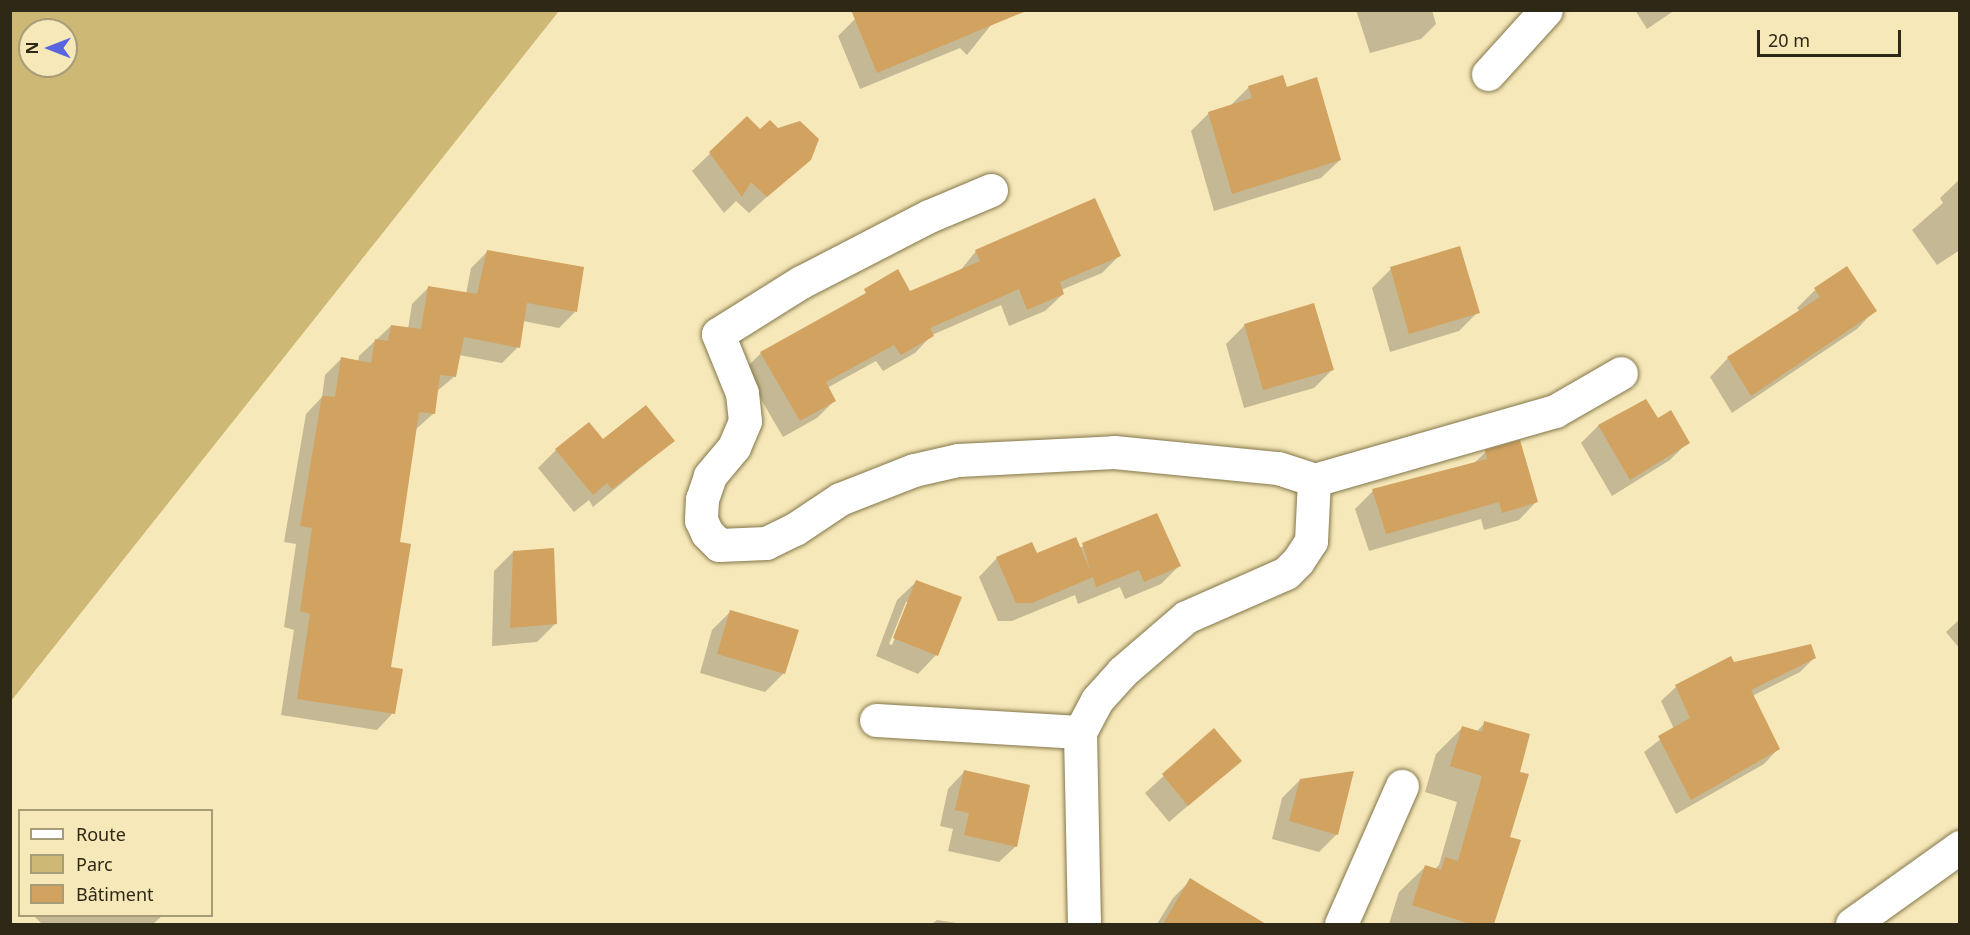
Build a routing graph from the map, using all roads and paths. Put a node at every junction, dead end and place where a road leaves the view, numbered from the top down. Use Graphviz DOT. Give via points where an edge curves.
graph roads {
  1 [pos="1545,10"];
  2 [pos="1488,75"];
  3 [pos="991,190"];
  4 [pos="1621,374"];
  5 [pos="1314,480"];
  6 [pos="876,720"];
  7 [pos="1080,732"];
  8 [pos="1402,786"];
  9 [pos="1959,847"];
  10 [pos="1084,924"];
  11 [pos="1341,924"];
  12 [pos="1852,924"];
  1 -- 2 [label="street"];
  3 -- 5 [label="street" via="929,216 801,282 718,334 742,393 745,421 734,447 710,476 702,499 701,520 719,545 766,543 840,499 914,470 958,460 1114,452 1278,468"];
  4 -- 5 [label="street" via="1555,411"];
  5 -- 7 [label="street" via="1311,541 1298,561 1286,573 1186,616 1122,672 1097,700"];
  6 -- 7 [label="street"];
  7 -- 10 [label="street"];
  8 -- 11 [label="street"];
  9 -- 12 [label="street"];
}
